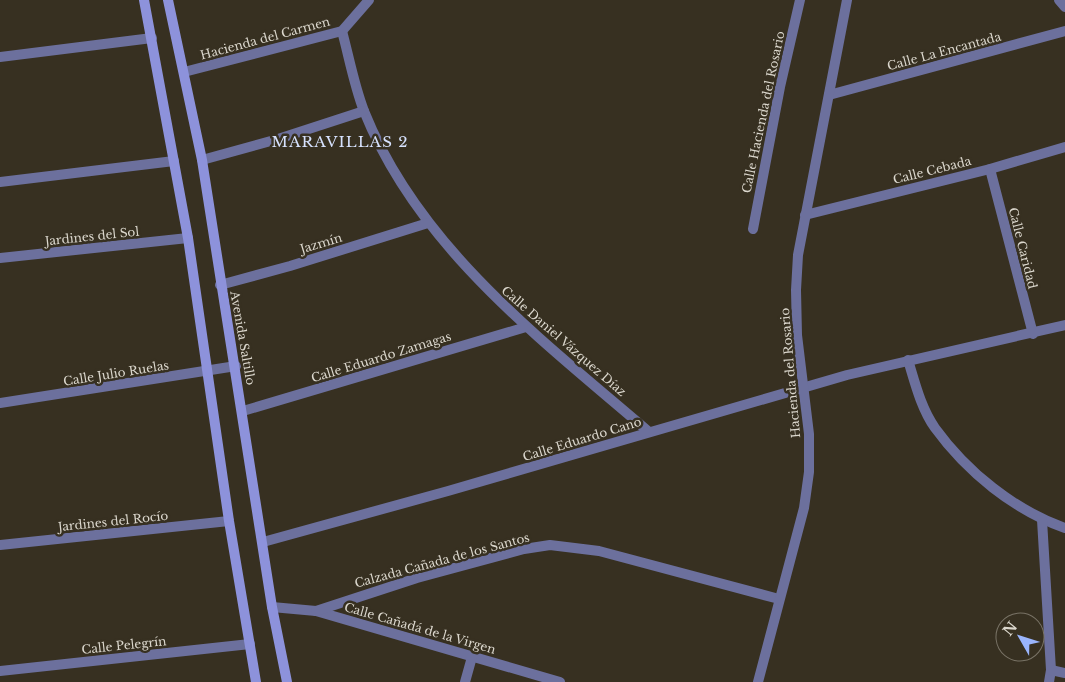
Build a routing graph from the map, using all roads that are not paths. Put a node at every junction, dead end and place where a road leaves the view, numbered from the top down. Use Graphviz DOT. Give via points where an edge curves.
graph roads {
  1 [pos="144,0"];
  2 [pos="168,0"];
  3 [pos="369,0"];
  4 [pos="800,0"];
  5 [pos="846,0"];
  6 [pos="1059,0"];
  7 [pos="1065,7"];
  8 [pos="342,31"];
  9 [pos="1065,31"];
  10 [pos="152,38"];
  11 [pos="0,57"];
  12 [pos="184,72"];
  13 [pos="829,95"];
  14 [pos="364,111"];
  15 [pos="1065,147"];
  16 [pos="202,160"];
  17 [pos="174,161"];
  18 [pos="990,169"];
  19 [pos="0,182"];
  20 [pos="805,215"];
  21 [pos="428,223"];
  22 [pos="753,229"];
  23 [pos="188,238"];
  24 [pos="0,258"];
  25 [pos="220,285"];
  26 [pos="1065,325"];
  27 [pos="526,327"];
  28 [pos="1033,334"];
  29 [pos="908,360"];
  30 [pos="236,366"];
  31 [pos="209,372"];
  32 [pos="802,389"];
  33 [pos="0,403"];
  34 [pos="243,411"];
  35 [pos="649,432"];
  36 [pos="1042,520"];
  37 [pos="229,521"];
  38 [pos="1065,528"];
  39 [pos="263,542"];
  40 [pos="0,545"];
  41 [pos="779,599"];
  42 [pos="272,607"];
  43 [pos="316,610"];
  44 [pos="250,644"];
  45 [pos="472,657"];
  46 [pos="1051,670"];
  47 [pos="0,671"];
  48 [pos="1065,674"];
  49 [pos="256,682"];
  50 [pos="287,682"];
  51 [pos="465,682"];
  52 [pos="560,682"];
  53 [pos="758,682"];
  54 [pos="1049,682"];
  1 -- 10 [label="street"];
  2 -- 12 [label="street, Avenida Saltillo"];
  3 -- 8 [label="street, Hacienda del Carmen"];
  4 -- 22 [label="street, Calle Hacienda del Rosario"];
  5 -- 13 [label="street, Hacienda del Rosario"];
  6 -- 7 [label="street"];
  8 -- 12 [label="street, Hacienda del Carmen"];
  8 -- 14 [label="street, Calle Daniel Vázquez Díaz"];
  9 -- 13 [label="street, Calle La Encantada"];
  10 -- 11 [label="street"];
  10 -- 17 [label="street"];
  12 -- 16 [label="street, Avenida Saltillo"];
  13 -- 20 [label="street, Hacienda del Rosario"];
  14 -- 16 [label="street"];
  14 -- 21 [label="street, Calle Daniel Vázquez Díaz"];
  15 -- 18 [label="street, Calle Cebada"];
  16 -- 25 [label="street, Avenida Saltillo"];
  17 -- 19 [label="street"];
  17 -- 23 [label="street"];
  18 -- 20 [label="street, Calle Cebada"];
  18 -- 28 [label="street, Calle Caridad"];
  20 -- 32 [label="street, Hacienda del Rosario" via="796,290"];
  21 -- 25 [label="street, Jazmín"];
  21 -- 27 [label="street, Calle Daniel Vázquez Díaz"];
  23 -- 24 [label="street, Jardines del Sol"];
  23 -- 31 [label="street"];
  25 -- 30 [label="street, Avenida Saltillo"];
  26 -- 28 [label="street, Calle Eduardo Cano"];
  27 -- 34 [label="street, Calle Eduardo Zamagas"];
  27 -- 35 [label="street, Calle Daniel Vázquez Díaz"];
  28 -- 29 [label="street, Calle Eduardo Cano"];
  29 -- 32 [label="street, Calle Eduardo Cano"];
  29 -- 36 [label="street" via="921,400 947,442 986,482"];
  30 -- 31 [label="street, Calle Julio Ruelas"];
  30 -- 34 [label="street, Avenida Saltillo"];
  31 -- 33 [label="street, Calle Julio Ruelas"];
  31 -- 37 [label="street"];
  32 -- 35 [label="street, Calle Eduardo Cano"];
  32 -- 41 [label="street, Hacienda del Rosario" via="809,434 809,472 804,508"];
  34 -- 39 [label="street, Avenida Saltillo"];
  35 -- 39 [label="street, Calle Eduardo Cano"];
  36 -- 38 [label="street"];
  36 -- 46 [label="street"];
  37 -- 40 [label="street, Jardines del Rocío"];
  37 -- 44 [label="street"];
  39 -- 42 [label="street, Avenida Saltillo"];
  41 -- 43 [label="street, Calzada Cañada de los Santos" via="598,551 550,544 417,578"];
  41 -- 53 [label="street, Hacienda del Rosario"];
  42 -- 43 [label="street, Calle Cañadá de la Virgen"];
  42 -- 50 [label="street, Avenida Saltillo"];
  43 -- 45 [label="street, Calle Cañadá de la Virgen"];
  44 -- 47 [label="street, Calle Pelegrín"];
  44 -- 49 [label="street"];
  45 -- 51 [label="street"];
  45 -- 52 [label="street, Calle Cañadá de la Virgen"];
  46 -- 48 [label="street"];
  46 -- 54 [label="street"];
}
